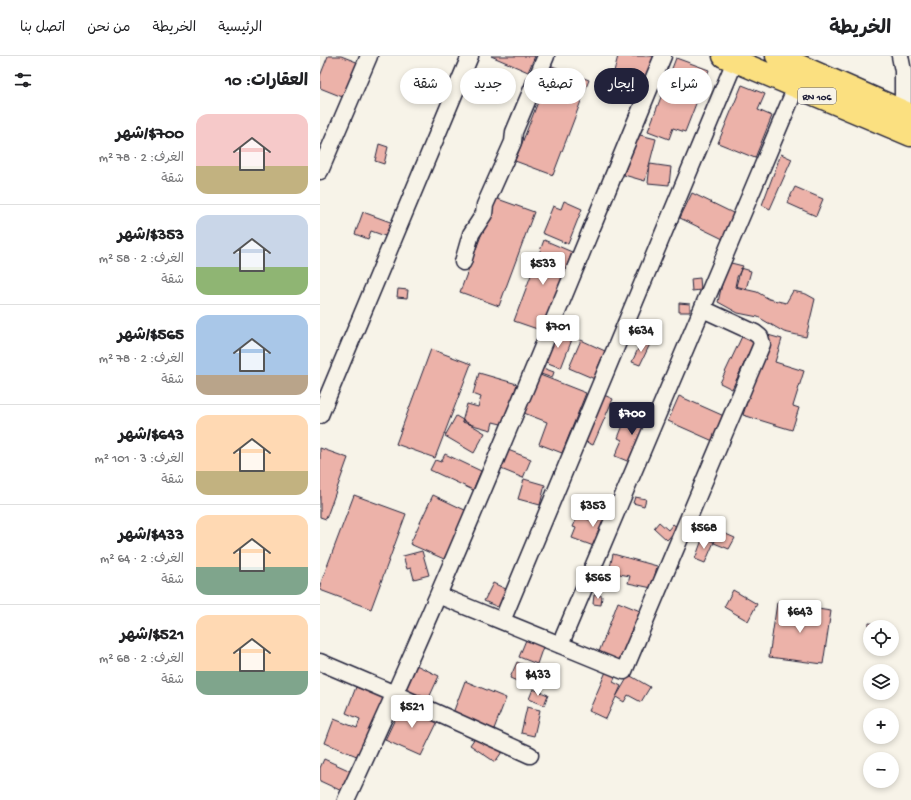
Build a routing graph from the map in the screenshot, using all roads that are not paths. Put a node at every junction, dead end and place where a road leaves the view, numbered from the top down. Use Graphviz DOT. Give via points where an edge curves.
graph roads {
  1 [pos="369,56"];
  2 [pos="470,56"];
  3 [pos="546,56"];
  4 [pos="663,56"];
  5 [pos="777,56"];
  6 [pos="900,56"];
  7 [pos="730,58"];
  8 [pos="796,87"];
  9 [pos="907,113"];
  10 [pos="911,135"];
  11 [pos="320,171"];
  12 [pos="463,262"];
  13 [pos="703,309"];
  14 [pos="320,415"];
  15 [pos="438,595"];
  16 [pos="502,621"];
  17 [pos="560,645"];
  18 [pos="320,662"];
  19 [pos="395,694"];
  20 [pos="530,755"];
  21 [pos="346,800"];
  1 -- 11 [label="street"];
  2 -- 14 [label="street"];
  3 -- 12 [label="street" via="514,132 513,142 485,205 484,214 471,234"];
  4 -- 15 [label="street"];
  5 -- 9 [label="main road, RN 106"];
  6 -- 9 [label="street"];
  7 -- 8 [label="main road, RN 106"];
  7 -- 16 [label="street"];
  8 -- 10 [label="main road, RN 106"];
  8 -- 13 [label="street"];
  13 -- 17 [label="street"];
  13 -- 17 [label="street" via="755,333 760,337 762,344 624,671"];
  15 -- 16 [label="street"];
  15 -- 19 [label="street"];
  16 -- 17 [label="street"];
  18 -- 19 [label="street"];
  19 -- 20 [label="street"];
  19 -- 21 [label="street"];
}
